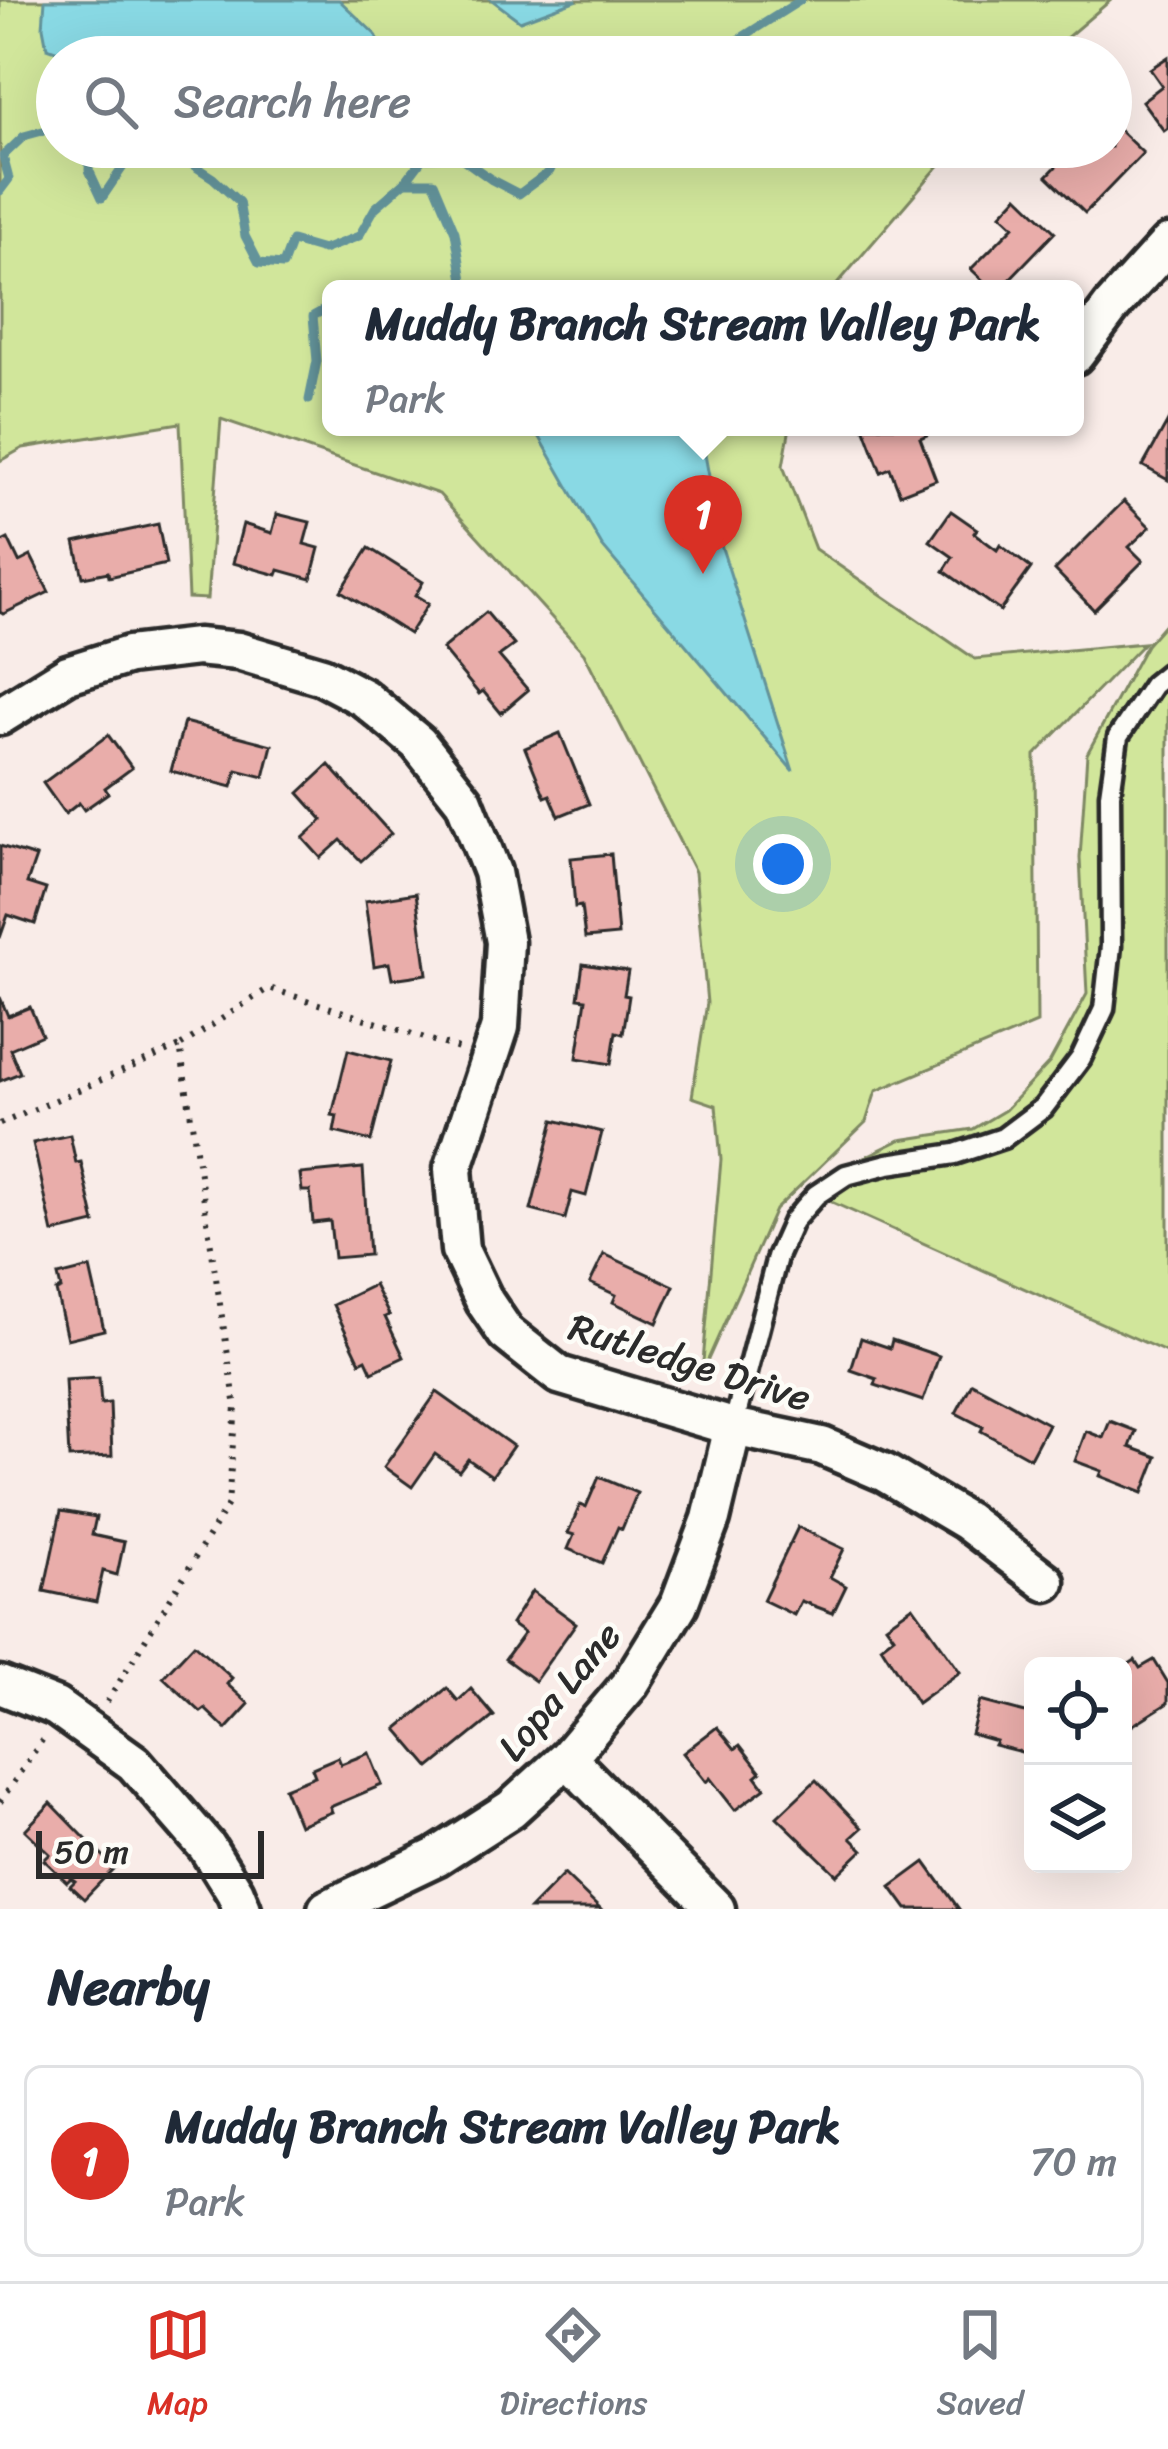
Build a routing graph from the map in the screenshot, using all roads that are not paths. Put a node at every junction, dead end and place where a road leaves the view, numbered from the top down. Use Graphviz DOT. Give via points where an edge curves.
graph roads {
  1 [pos="1168,244"];
  2 [pos="1084,343"];
  3 [pos="1168,673"];
  4 [pos="0,716"];
  5 [pos="733,1427"];
  6 [pos="1046,1582"];
  7 [pos="0,1685"];
  8 [pos="567,1758"];
  9 [pos="242,1909"];
  10 [pos="327,1909"];
  11 [pos="716,1909"];
  1 -- 2 [label="street"];
  3 -- 5 [label="lane" via="1118,736 1110,794 1112,946 1104,1010 1081,1058 1042,1108 1003,1138 846,1175 816,1195 778,1257"];
  4 -- 5 [label="street, Rutledge Drive" via="68,674 197,647 322,676 418,743 464,802 493,872 505,942 500,1027 453,1169 460,1250 506,1333 559,1375"];
  5 -- 6 [label="street, Rutledge Drive" via="822,1445 885,1473"];
  5 -- 8 [label="street, Lopa Lane" via="679,1604 630,1684"];
  7 -- 9 [label="street" via="56,1707 134,1763 207,1846"];
  8 -- 10 [label="street, Lopa Lane" via="511,1808 436,1857"];
  8 -- 11 [label="street"];
}
